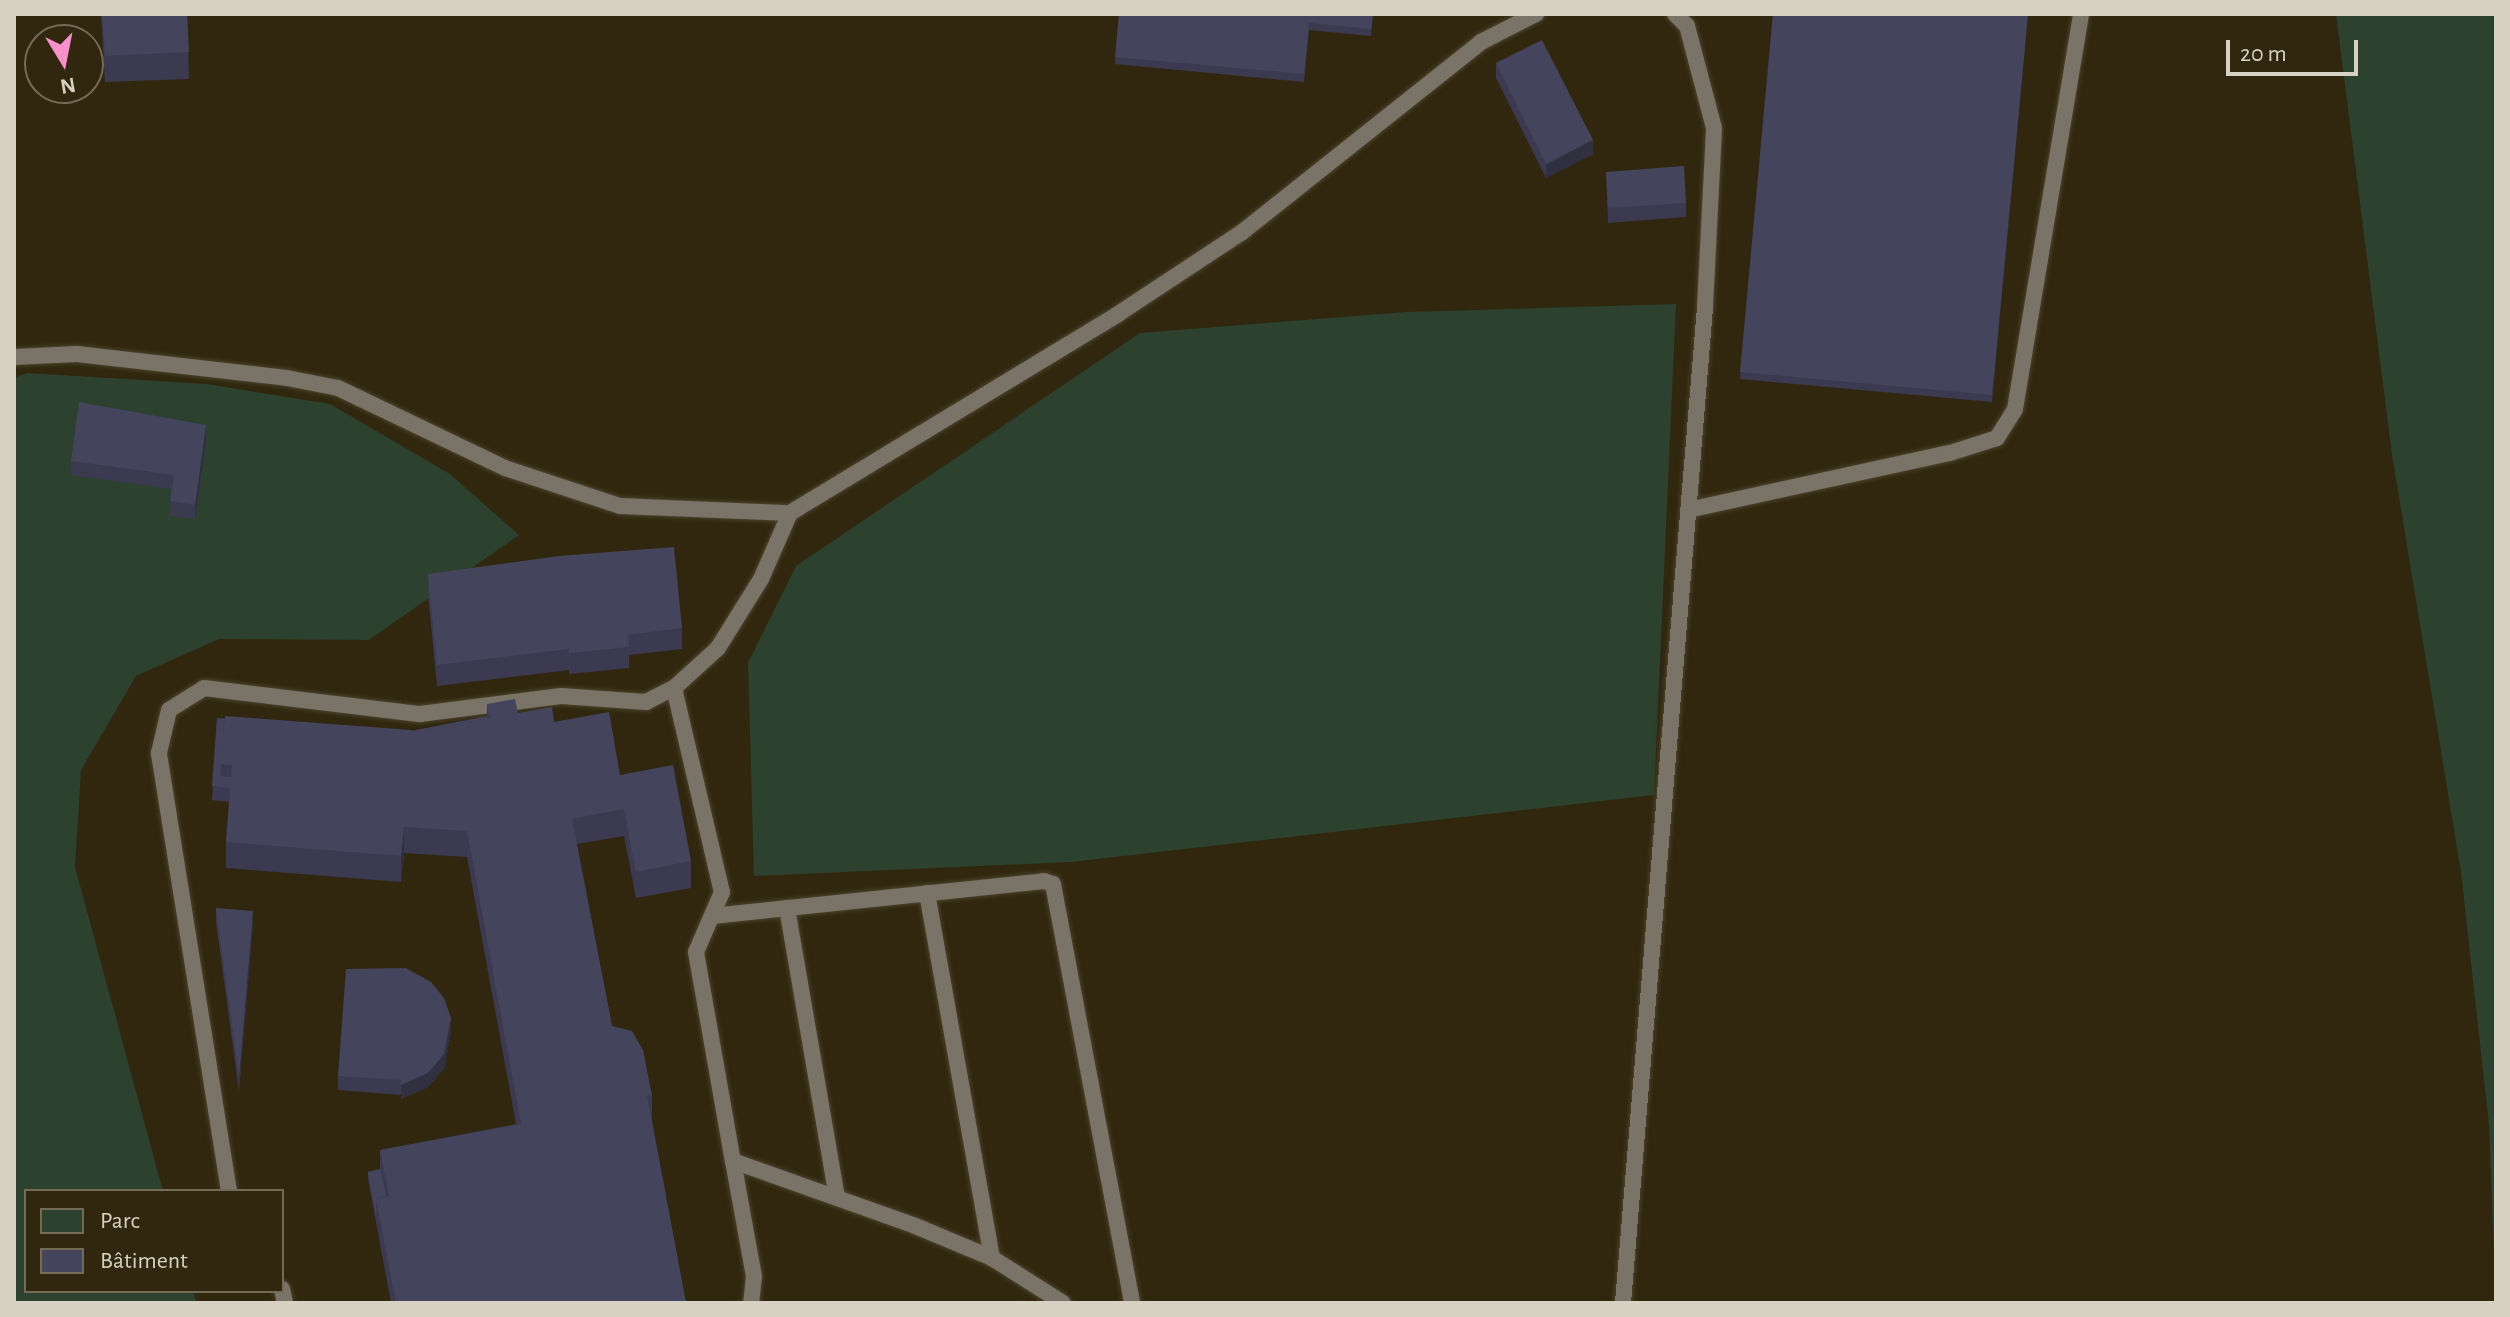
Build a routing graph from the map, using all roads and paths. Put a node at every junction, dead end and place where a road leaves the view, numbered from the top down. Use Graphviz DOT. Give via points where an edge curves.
graph roads {
  1 [pos="1536,14"];
  2 [pos="1675,14"];
  3 [pos="2081,14"];
  4 [pos="14,357"];
  5 [pos="1688,510"];
  6 [pos="790,513"];
  7 [pos="674,688"];
  8 [pos="927,893"];
  9 [pos="787,908"];
  10 [pos="712,916"];
  11 [pos="733,1161"];
  12 [pos="229,1189"];
  13 [pos="837,1198"];
  14 [pos="992,1258"];
  15 [pos="751,1303"];
  16 [pos="1063,1303"];
  17 [pos="1132,1303"];
  18 [pos="1623,1303"];
  1 -- 6 [label="lane" via="1481,42 1241,233"];
  2 -- 5 [label="lane" via="1687,26 1714,128"];
  3 -- 5 [label="lane" via="2015,409 1997,438"];
  4 -- 6 [label="lane" via="77,354 338,388 505,468 620,506"];
  5 -- 18 [label="lane"];
  6 -- 7 [label="lane" via="761,579 718,648"];
  7 -- 10 [label="lane" via="722,892"];
  7 -- 12 [label="lane" via="646,702 561,696 420,714 204,688 169,710 159,753"];
  8 -- 9 [label="lane"];
  8 -- 14 [label="lane"];
  8 -- 17 [label="lane" via="1053,884"];
  9 -- 10 [label="lane"];
  9 -- 13 [label="lane"];
  10 -- 11 [label="lane" via="696,952"];
  11 -- 13 [label="lane"];
  11 -- 15 [label="lane" via="754,1276"];
  13 -- 14 [label="lane"];
  14 -- 16 [label="lane"];
}
